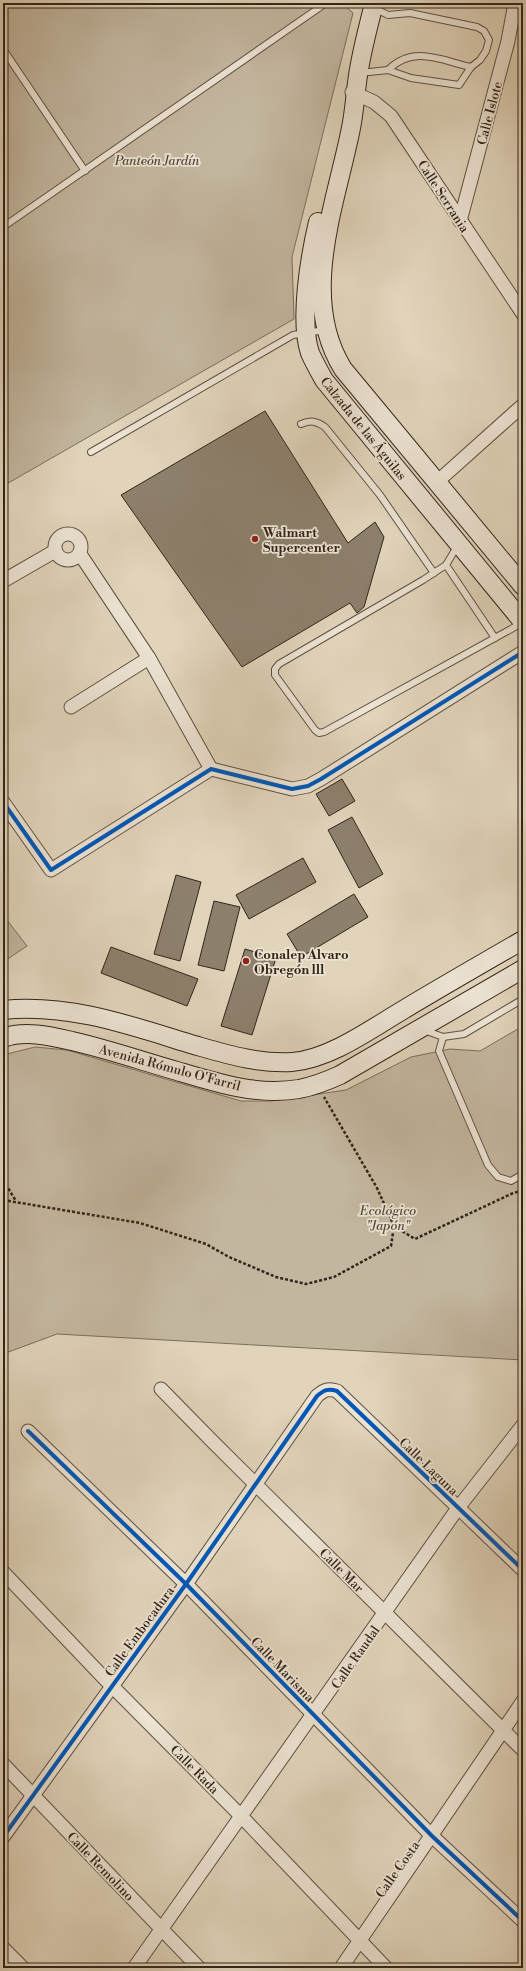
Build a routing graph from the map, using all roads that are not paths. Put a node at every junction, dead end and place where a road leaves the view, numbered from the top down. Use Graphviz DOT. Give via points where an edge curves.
graph roads {
  1 [pos="326,3"];
  2 [pos="515,3"];
  3 [pos="373,6"];
  4 [pos="3,49"];
  5 [pos="471,66"];
  6 [pos="388,70"];
  7 [pos="356,85"];
  8 [pos="85,171"];
  9 [pos="460,222"];
  10 [pos="3,227"];
  11 [pos="523,314"];
  12 [pos="326,330"];
  13 [pos="307,333"];
  14 [pos="523,405"];
  15 [pos="301,424"];
  16 [pos="91,452"];
  17 [pos="437,482"];
  18 [pos="459,544"];
  19 [pos="55,551"];
  20 [pos="80,554"];
  21 [pos="446,565"];
  22 [pos="434,573"];
  23 [pos="3,581"];
  24 [pos="523,586"];
  25 [pos="523,622"];
  26 [pos="495,638"];
  27 [pos="523,652"];
  28 [pos="149,658"];
  29 [pos="71,707"];
  30 [pos="211,769"];
  31 [pos="3,802"];
  32 [pos="523,940"];
  33 [pos="523,969"];
  34 [pos="523,999"];
  35 [pos="3,1010"];
  36 [pos="421,1029"];
  37 [pos="444,1037"];
  38 [pos="3,1038"];
  39 [pos="523,1174"];
  40 [pos="161,1389"];
  41 [pos="317,1396"];
  42 [pos="523,1426"];
  43 [pos="28,1431"];
  44 [pos="256,1484"];
  45 [pos="458,1508"];
  46 [pos="523,1570"];
  47 [pos="3,1572"];
  48 [pos="186,1584"];
  49 [pos="386,1613"];
  50 [pos="112,1685"];
  51 [pos="523,1701"];
  52 [pos="313,1715"];
  53 [pos="503,1731"];
  54 [pos="523,1750"];
  55 [pos="3,1764"];
  56 [pos="33,1795"];
  57 [pos="241,1816"];
  58 [pos="432,1836"];
  59 [pos="3,1837"];
  60 [pos="523,1921"];
  61 [pos="161,1929"];
  62 [pos="360,1941"];
  63 [pos="3,1948"];
  64 [pos="23,1968"];
  65 [pos="134,1968"];
  66 [pos="199,1968"];
  67 [pos="341,1968"];
  68 [pos="386,1968"];
  1 -- 8 [label="lane"];
  2 -- 9 [label="street, Calle Islote" via="508,41"];
  3 -- 5 [label="lane" via="388,15 410,13 477,27 484,31 489,40 486,51 480,60"];
  3 -- 7 [label="main road, Calzada de las Águilas"];
  4 -- 8 [label="lane"];
  5 -- 6 [label="lane" via="417,54 397,60"];
  5 -- 6 [label="lane" via="459,84 411,78"];
  6 -- 7 [label="lane"];
  7 -- 9 [label="street, Calle Serrania" via="391,116"];
  7 -- 12 [label="main road, Calzada de las Águilas" via="351,127 327,234 321,283 321,309"];
  7 -- 13 [label="main road, Calzada de las Águilas" via="340,124 316,229 308,278"];
  8 -- 10 [label="lane"];
  9 -- 11 [label="street, Calle Serrania"];
  12 -- 13 [label="lane"];
  12 -- 17 [label="main road, Calzada de las Águilas" via="333,352 343,369"];
  13 -- 16 [label="lane" via="293,335"];
  13 -- 18 [label="main road, Calzada de las Águilas" via="310,351 324,380"];
  14 -- 17 [label="street"];
  15 -- 22 [label="lane" via="311,420 325,427 380,495"];
  17 -- 24 [label="main road, Calzada de las Águilas"];
  18 -- 21 [label="lane"];
  18 -- 25 [label="main road, Calzada de las Águilas"];
  19 -- 20 [label="street" via="59,557 66,560 74,559"];
  19 -- 20 [label="street" via="55,543 66,533 74,534 80,539"];
  19 -- 23 [label="street"];
  20 -- 28 [label="street"];
  21 -- 22 [label="lane"];
  21 -- 26 [label="lane"];
  22 -- 26 [label="lane" via="275,669 275,675 315,730 319,733 324,732"];
  25 -- 26 [label="lane"];
  27 -- 30 [label="street" via="308,786 292,789"];
  28 -- 29 [label="street"];
  28 -- 30 [label="street"];
  30 -- 31 [label="street" via="51,870"];
  32 -- 35 [label="main road, Avenida Rómulo O'Farril" via="352,1040 316,1056 293,1062 270,1062 238,1057 100,1017 49,1008"];
  33 -- 36 [label="main road, Avenida Rómulo O'Farril"];
  34 -- 37 [label="lane" via="464,1034"];
  36 -- 37 [label="lane"];
  36 -- 38 [label="main road, Avenida Rómulo O'Farril" via="340,1075 316,1085 265,1091 228,1086 44,1035 10,1035"];
  37 -- 39 [label="lane" via="439,1051 488,1165 498,1177 511,1181"];
  40 -- 44 [label="street, Calle Mar"];
  41 -- 44 [label="street, Calle Embocadura"];
  41 -- 45 [label="street, Calle Laguna" via="325,1390 336,1391"];
  42 -- 45 [label="street, Calle Raudal"];
  43 -- 48 [label="street, Calle Marisma"];
  44 -- 48 [label="street, Calle Embocadura"];
  44 -- 49 [label="street, Calle Mar"];
  45 -- 46 [label="street, Calle Laguna"];
  45 -- 49 [label="street, Calle Raudal"];
  47 -- 50 [label="street, Calle Rada"];
  48 -- 50 [label="street, Calle Embocadura"];
  48 -- 52 [label="street, Calle Marisma"];
  49 -- 52 [label="street, Calle Raudal"];
  49 -- 53 [label="street, Calle Mar"];
  50 -- 56 [label="street, Calle Embocadura"];
  50 -- 57 [label="street, Calle Rada"];
  51 -- 53 [label="street, Calle Costa"];
  52 -- 57 [label="street, Calle Raudal"];
  52 -- 58 [label="street, Calle Marisma"];
  53 -- 54 [label="street, Calle Mar"];
  53 -- 58 [label="street, Calle Costa"];
  55 -- 56 [label="street, Calle Remolino"];
  56 -- 59 [label="street, Calle Embocadura"];
  56 -- 61 [label="street, Calle Remolino"];
  57 -- 61 [label="street, Calle Raudal"];
  57 -- 62 [label="street, Calle Rada"];
  58 -- 60 [label="street, Calle Marisma"];
  58 -- 62 [label="street, Calle Costa"];
  61 -- 65 [label="street, Calle Raudal"];
  61 -- 66 [label="street, Calle Remolino"];
  62 -- 67 [label="street, Calle Costa"];
  62 -- 68 [label="street, Calle Rada"];
  63 -- 64 [label="street"];
}
